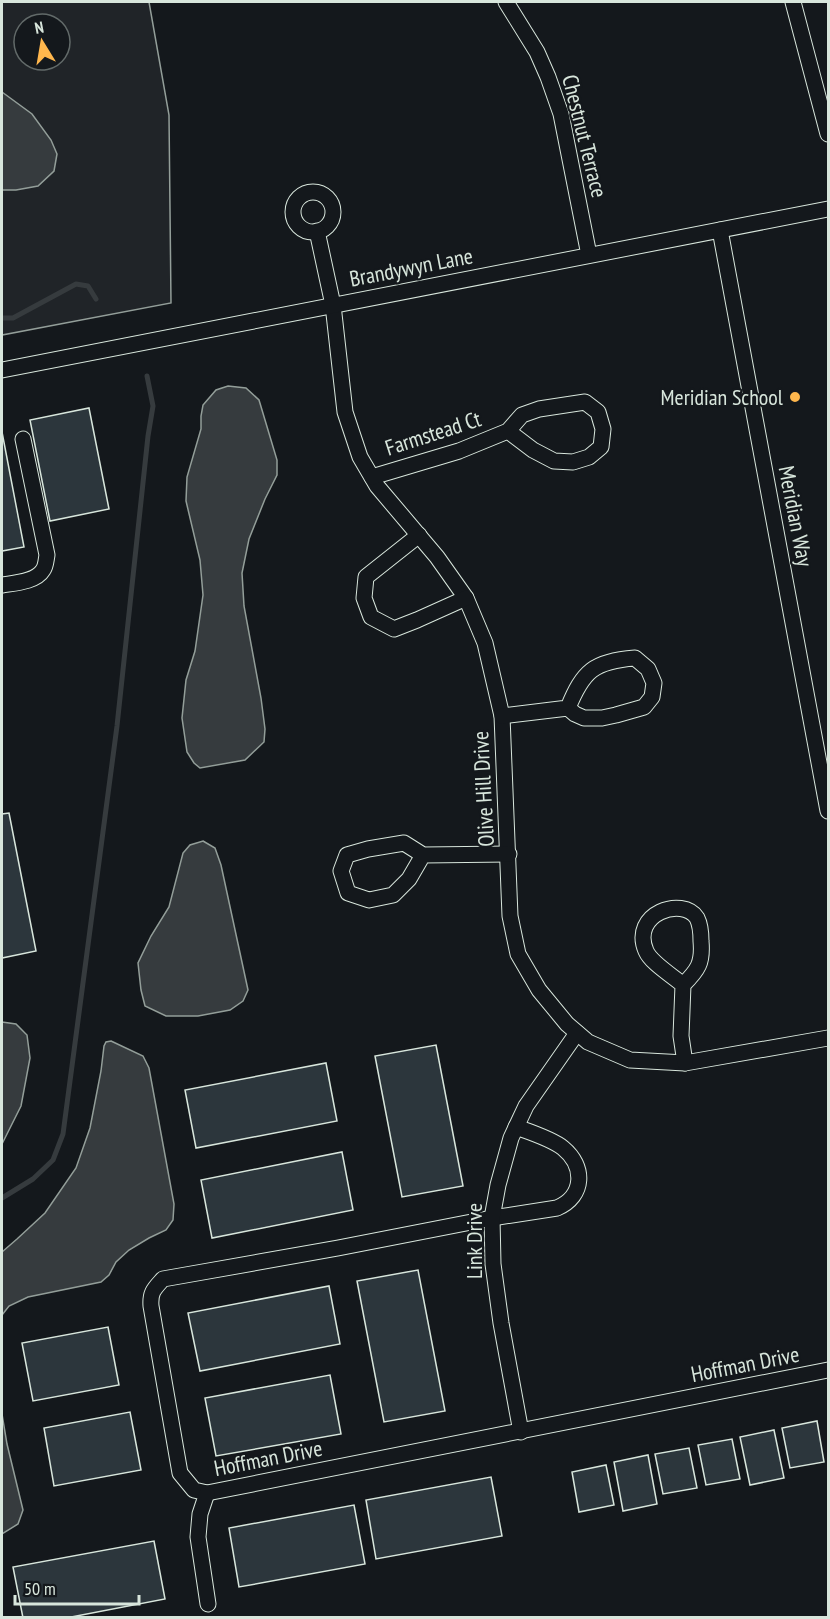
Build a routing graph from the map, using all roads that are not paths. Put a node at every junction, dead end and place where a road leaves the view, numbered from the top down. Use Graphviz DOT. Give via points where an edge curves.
graph roads {
  1 [pos="506,2"];
  2 [pos="793,2"];
  3 [pos="828,134"];
  4 [pos="828,209"];
  5 [pos="720,230"];
  6 [pos="317,231"];
  7 [pos="589,255"];
  8 [pos="333,305"];
  9 [pos="2,370"];
  10 [pos="508,431"];
  11 [pos="23,439"];
  12 [pos="372,477"];
  13 [pos="419,535"];
  14 [pos="2,585"];
  15 [pos="466,598"];
  16 [pos="568,708"];
  17 [pos="502,716"];
  18 [pos="828,722"];
  19 [pos="813,725"];
  20 [pos="828,810"];
  21 [pos="509,854"];
  22 [pos="423,855"];
  23 [pos="683,985"];
  24 [pos="577,1033"];
  25 [pos="828,1038"];
  26 [pos="685,1063"];
  27 [pos="516,1126"];
  28 [pos="492,1218"];
  29 [pos="828,1370"];
  30 [pos="521,1432"];
  31 [pos="207,1493"];
  32 [pos="208,1605"];
  1 -- 7 [label="street, Chestnut Terrace" via="537,52 561,114"];
  2 -- 3 [label="street"];
  4 -- 5 [label="street, Brandywyn Lane"];
  5 -- 7 [label="street, Brandywyn Lane"];
  5 -- 19 [label="street, Meridian Way"];
  6 -- 8 [label="street, Olive Hill Drive"];
  7 -- 8 [label="street, Brandywyn Lane"];
  8 -- 9 [label="street, Brandywyn Lane"];
  8 -- 12 [label="street, Olive Hill Drive" via="345,412 360,457"];
  10 -- 10 [label="street, Farmstead Ct" via="522,415 585,402 598,412 603,429 601,447 589,457 573,462 554,461"];
  10 -- 12 [label="street, Farmstead Ct" via="459,451"];
  11 -- 14 [label="street" via="47,555 39,574"];
  12 -- 13 [label="street, Olive Hill Drive"];
  13 -- 15 [label="street, Olive Hill Drive"];
  13 -- 15 [label="street" via="366,577 364,598 371,618 394,629"];
  15 -- 17 [label="street, Olive Hill Drive" via="485,643"];
  16 -- 16 [label="street" via="584,718 631,712 644,707 652,698 654,683 648,669 635,658 614,659 585,676"];
  16 -- 17 [label="street"];
  17 -- 21 [label="street, Olive Hill Drive"];
  18 -- 19 [label="street"];
  19 -- 20 [label="street, Meridian Way"];
  21 -- 22 [label="street"];
  21 -- 24 [label="street, Olive Hill Drive" via="510,916 518,954 539,990"];
  22 -- 22 [label="street" via="404,843 347,855 341,871 348,892 369,900 393,895 409,879"];
  23 -- 23 [label="street" via="696,972 700,960 701,937 696,918 679,909 657,913 643,928 646,952"];
  23 -- 26 [label="street" via="681,1036"];
  24 -- 26 [label="street, Olive Hill Drive" via="588,1042 630,1060"];
  24 -- 27 [label="street, Link Drive"];
  25 -- 26 [label="street, Olive Hill Drive"];
  27 -- 28 [label="street, Link Drive"];
  27 -- 28 [label="street, Hoffman Drive" via="565,1149 578,1171 577,1191 570,1201 557,1208"];
  28 -- 30 [label="street, Link Drive" via="493,1264"];
  28 -- 31 [label="street, Hoffman Drive" via="163,1279 150,1296 180,1473 194,1490"];
  29 -- 30 [label="street, Hoffman Drive"];
  30 -- 31 [label="street, Hoffman Drive"];
  31 -- 32 [label="street" via="198,1537"];
}
